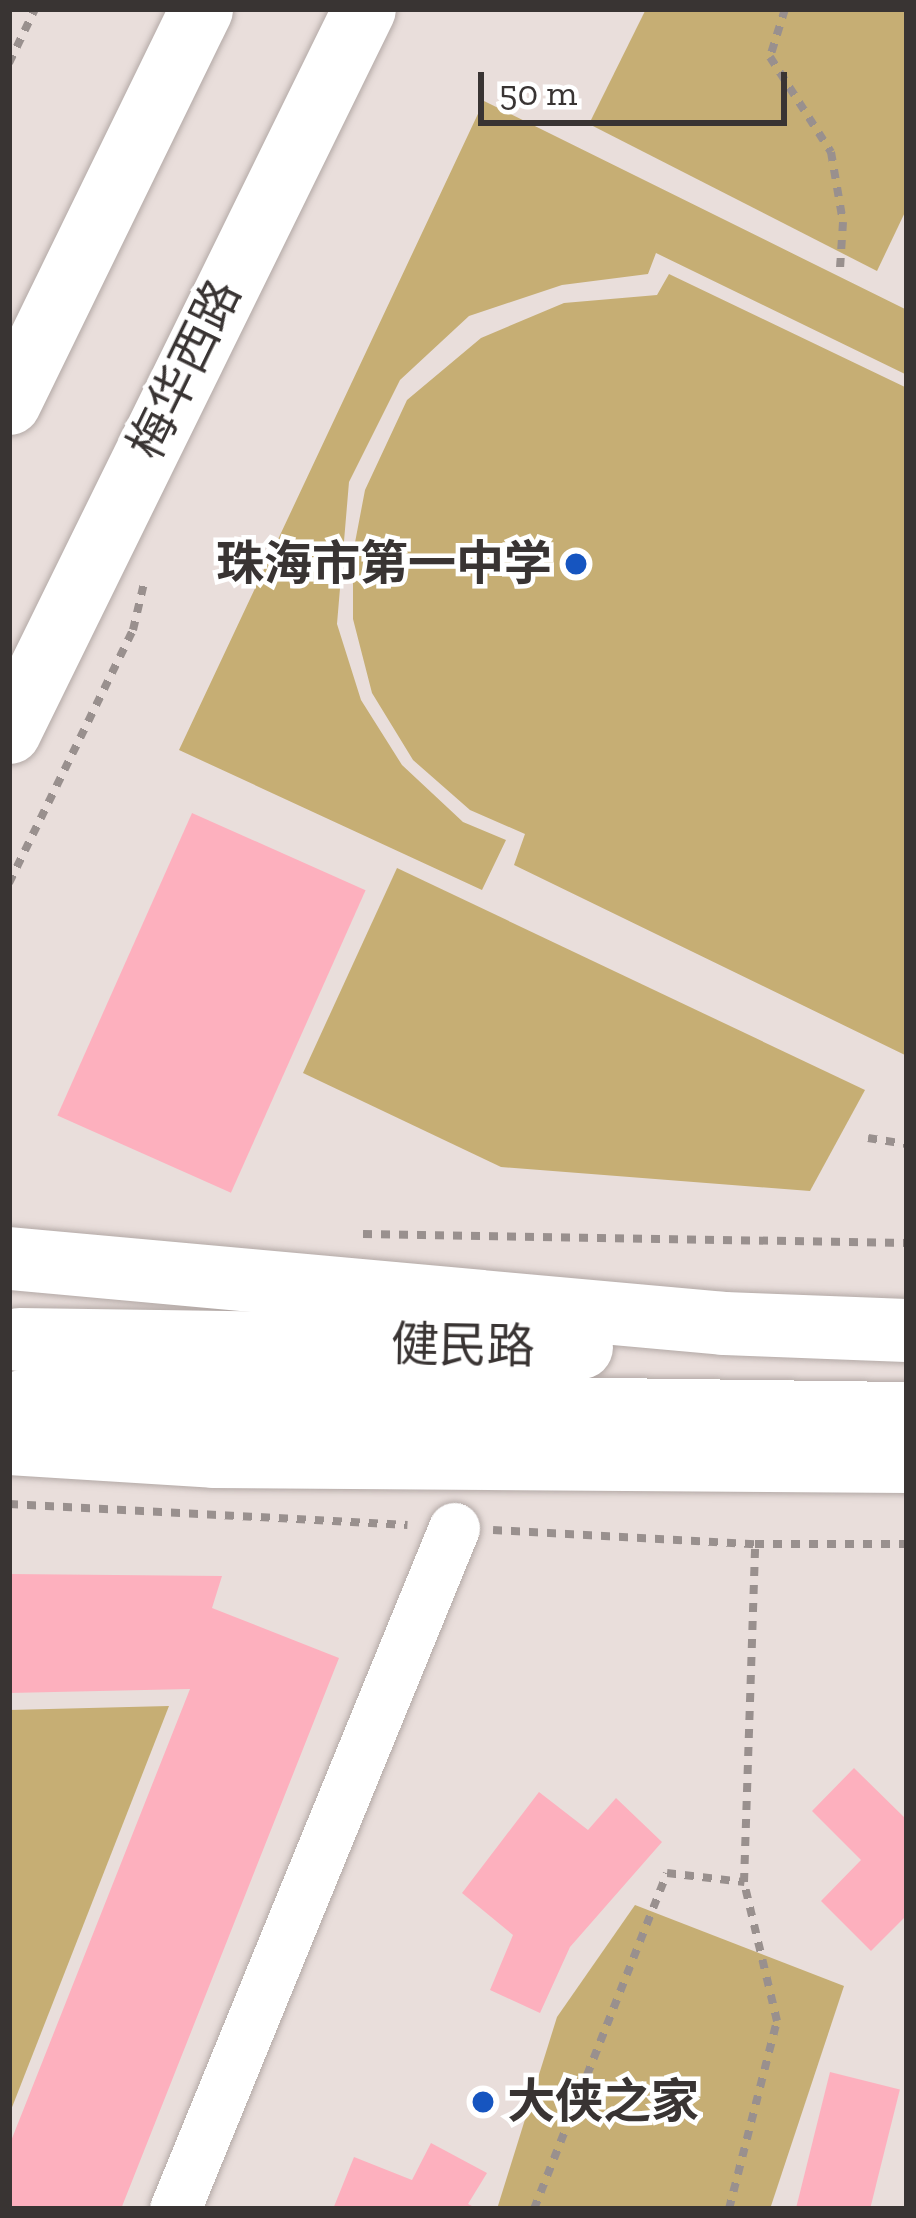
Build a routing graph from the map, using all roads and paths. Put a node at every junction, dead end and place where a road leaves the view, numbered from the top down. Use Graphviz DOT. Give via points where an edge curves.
graph roads {
  1 [pos="35,9"];
  2 [pos="201,9"];
  3 [pos="364,9"];
  4 [pos="785,9"];
  5 [pos="9,63"];
  6 [pos="840,268"];
  7 [pos="9,403"];
  8 [pos="9,732"];
  9 [pos="868,1138"];
  10 [pos="907,1144"];
  11 [pos="356,1234"];
  12 [pos="907,1243"];
  13 [pos="19,1257"];
  14 [pos="907,1330"];
  15 [pos="19,1339"];
  16 [pos="907,1352"];
  17 [pos="907,1413"];
  18 [pos="15,1422"];
  19 [pos="907,1461"];
  20 [pos="9,1504"];
  21 [pos="454,1528"];
  22 [pos="755,1544"];
  23 [pos="907,1544"];
  24 [pos="744,1882"];
  25 [pos="175,2209"];
  26 [pos="534,2209"];
  27 [pos="729,2209"];
  1 -- 5 [label="path"];
  2 -- 7 [label="main road"];
  3 -- 8 [label="main road, 梅华西路"];
  4 -- 6 [label="path" via="770,56 831,152"];
  9 -- 10 [label="path"];
  11 -- 12 [label="path"];
  13 -- 14 [label="main road" via="723,1323"];
  15 -- 16 [label="main road, 健民路"];
  17 -- 18 [label="main road, 健民路"];
  18 -- 19 [label="main road" via="213,1456"];
  20 -- 21 [label="path"];
  21 -- 22 [label="path"];
  21 -- 25 [label="street"];
  22 -- 23 [label="path"];
  22 -- 24 [label="path"];
  24 -- 26 [label="path" via="667,1873"];
  24 -- 27 [label="path" via="777,2021"];
}
